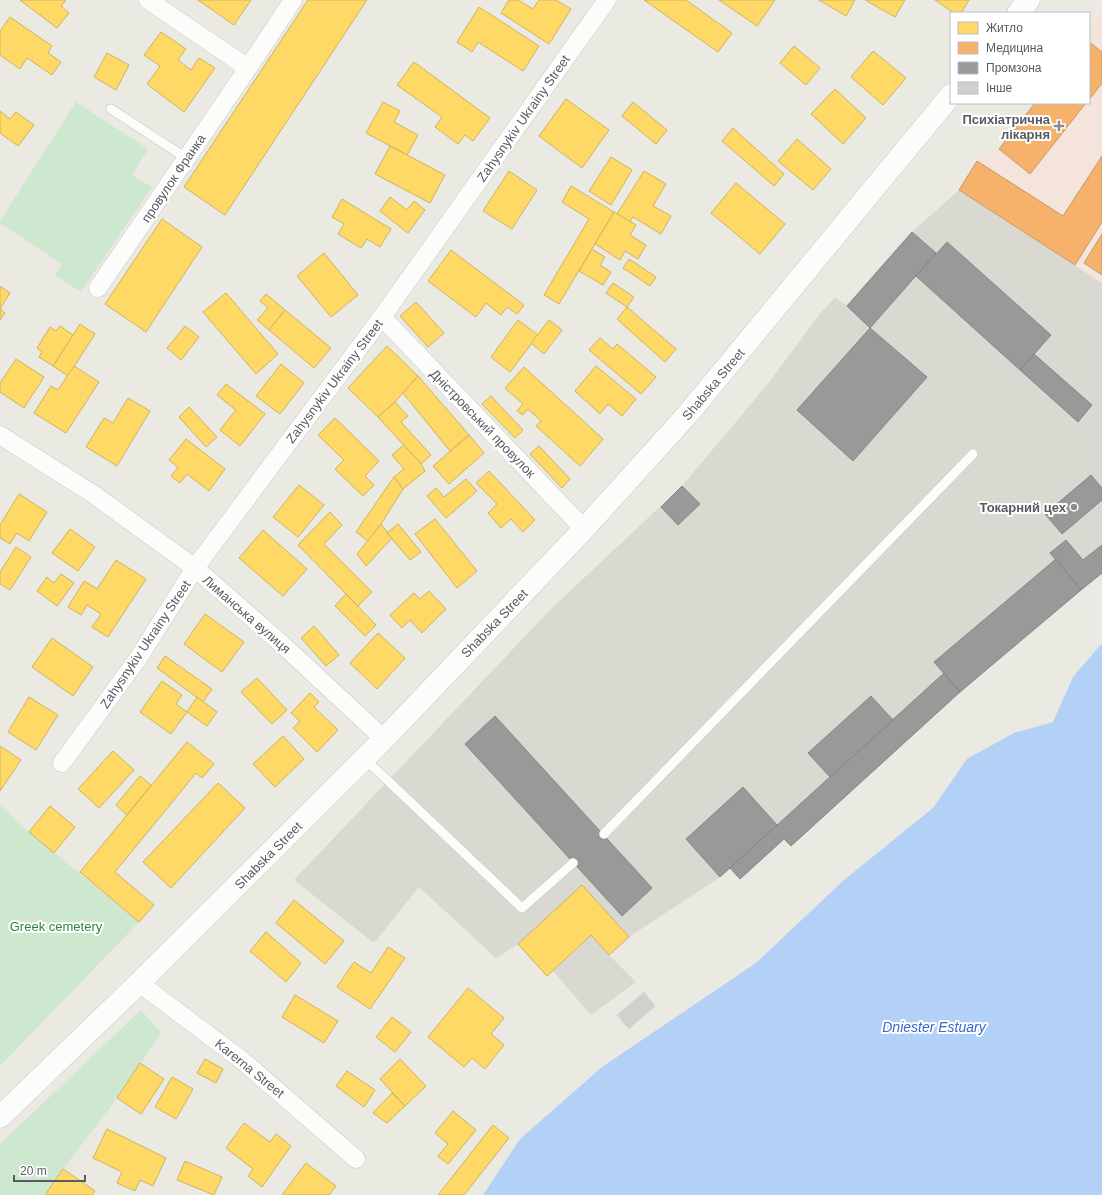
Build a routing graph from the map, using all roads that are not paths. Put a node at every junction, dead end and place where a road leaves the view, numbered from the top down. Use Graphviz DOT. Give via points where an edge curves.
graph roads {
  1 [pos="148,0"];
  2 [pos="293,0"];
  3 [pos="607,0"];
  4 [pos="1029,0"];
  5 [pos="1019,12"];
  6 [pos="248,68"];
  7 [pos="950,96"];
  8 [pos="112,109"];
  9 [pos="186,158"];
  10 [pos="98,288"];
  11 [pos="382,317"];
  12 [pos="0,435"];
  13 [pos="973,454"];
  14 [pos="584,529"];
  15 [pos="195,568"];
  16 [pos="384,739"];
  17 [pos="364,758"];
  18 [pos="62,763"];
  19 [pos="604,834"];
  20 [pos="574,863"];
  21 [pos="139,983"];
  22 [pos="0,1117"];
  23 [pos="356,1159"];
  1 -- 6 [label="street"];
  2 -- 6 [label="street, провулок Франка"];
  3 -- 11 [label="street, Zahysnykiv Ukrainy Street"];
  4 -- 5 [label="main road"];
  6 -- 9 [label="street, провулок Франка"];
  7 -- 14 [label="main road, Shabska Street" via="687,415"];
  8 -- 9 [label="lane"];
  9 -- 10 [label="street, провулок Франка"];
  11 -- 14 [label="street, Дністровський провулок"];
  11 -- 15 [label="street, Zahysnykiv Ukrainy Street"];
  12 -- 15 [label="street, Лиманська вулиця" via="93,494"];
  13 -- 19 [label="lane"];
  14 -- 16 [label="main road, Shabska Street"];
  15 -- 16 [label="street, Лиманська вулиця"];
  15 -- 18 [label="street, Zahysnykiv Ukrainy Street" via="139,657"];
  16 -- 17 [label="main road, Shabska Street"];
  17 -- 20 [label="lane" via="522,908"];
  17 -- 21 [label="main road, Shabska Street"];
  21 -- 22 [label="main road, Shabska Street"];
  21 -- 23 [label="street, Karerna Street" via="243,1061"];
}
